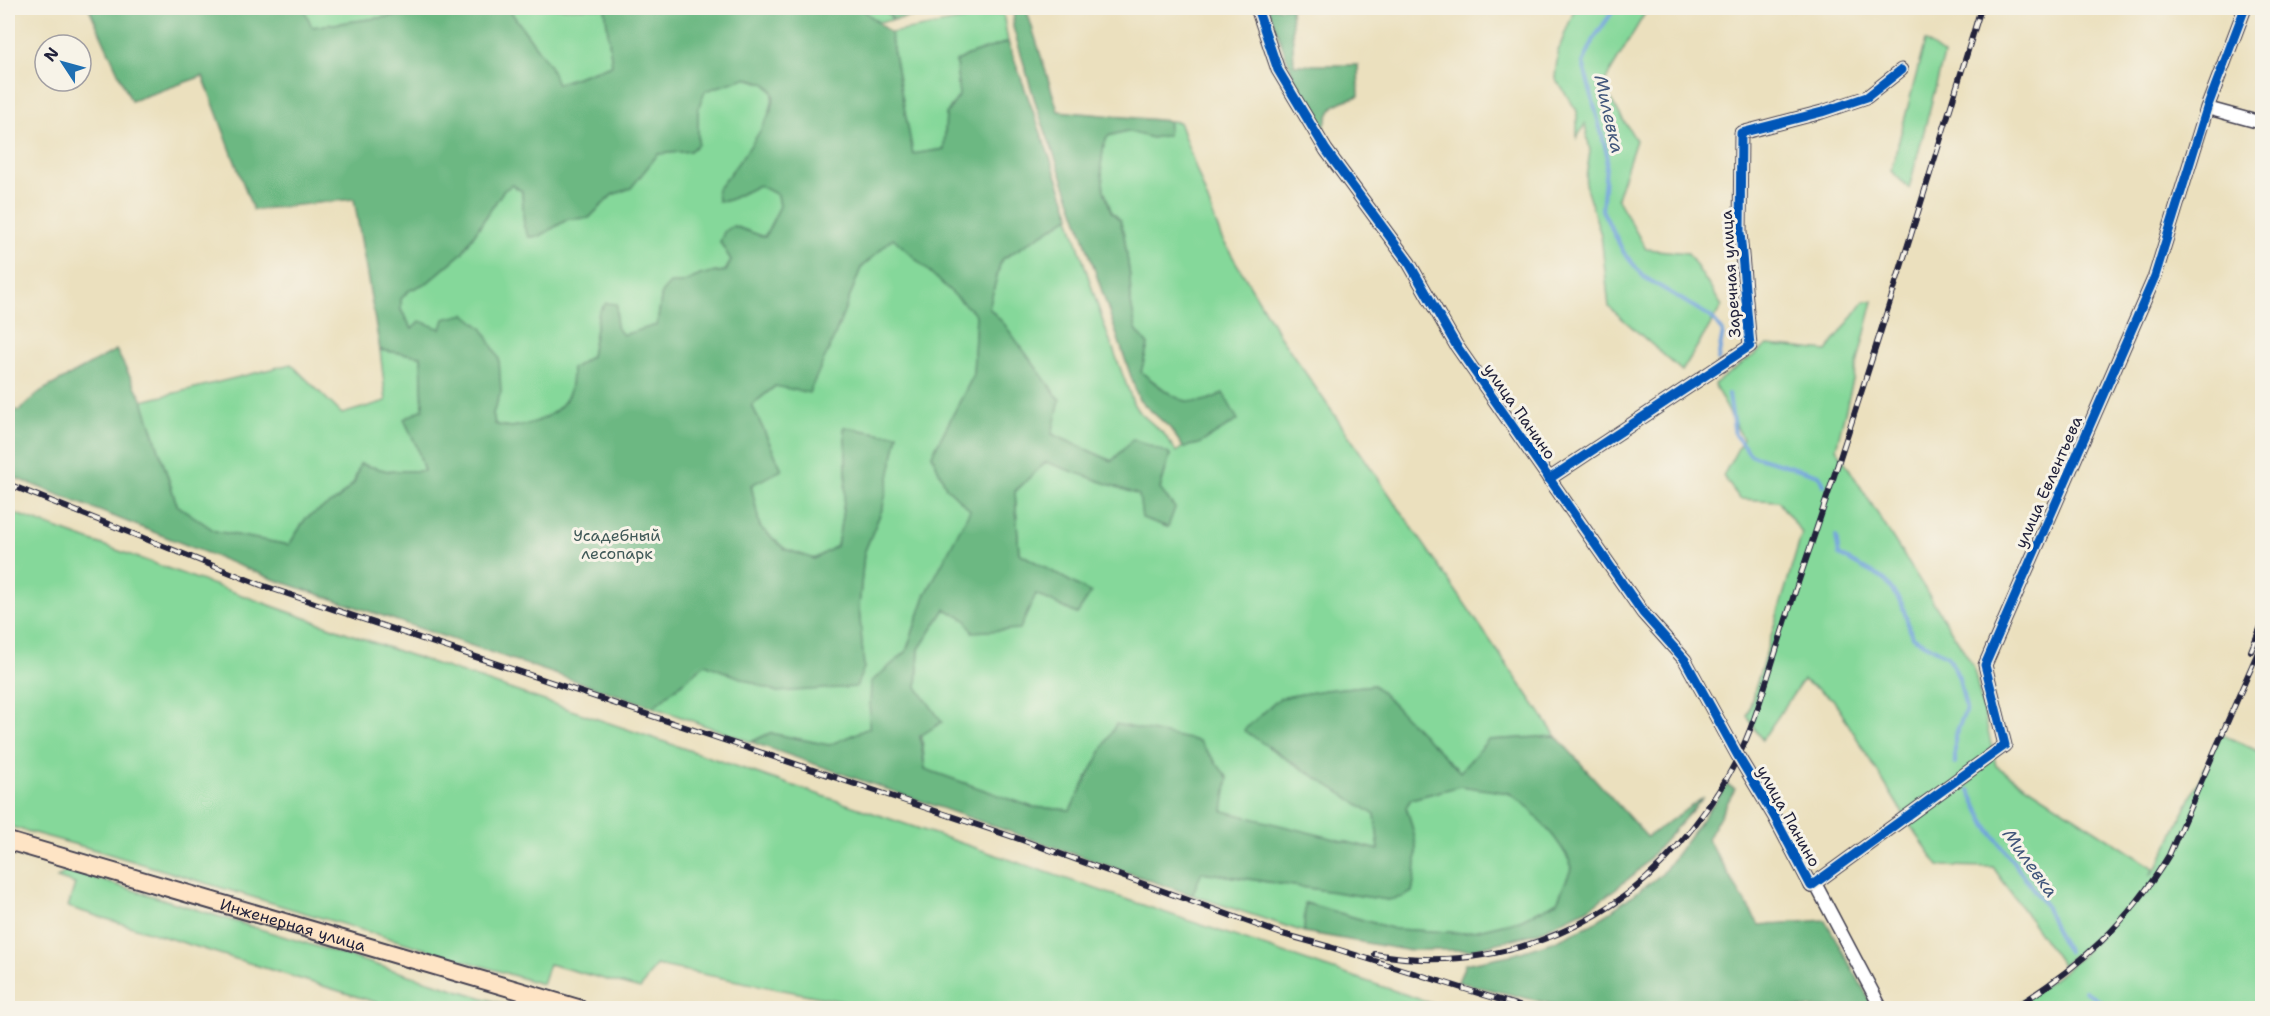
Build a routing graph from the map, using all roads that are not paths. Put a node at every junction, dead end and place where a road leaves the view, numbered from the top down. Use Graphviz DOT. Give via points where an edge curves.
graph roads {
  1 [pos="1257,8"];
  2 [pos="2245,8"];
  3 [pos="1900,70"];
  4 [pos="2207,108"];
  5 [pos="2262,123"];
  6 [pos="1549,479"];
  7 [pos="8,841"];
  8 [pos="1810,885"];
  9 [pos="578,1008"];
  10 [pos="1881,1008"];
  1 -- 6 [label="street, улица Панино" via="1290,93 1326,150 1409,263 1456,345"];
  2 -- 4 [label="street, улица Евлентьева"];
  3 -- 6 [label="street, Заречная улица" via="1867,96 1741,133 1740,232 1750,346"];
  4 -- 5 [label="street"];
  4 -- 8 [label="street, улица Евлентьева" via="2155,276 1985,665 2004,745"];
  6 -- 8 [label="street, улица Панино" via="1643,613 1685,660"];
  7 -- 9 [label="main road, Инженерная улица"];
  8 -- 10 [label="street, улица Панино" via="1817,886"];
}
